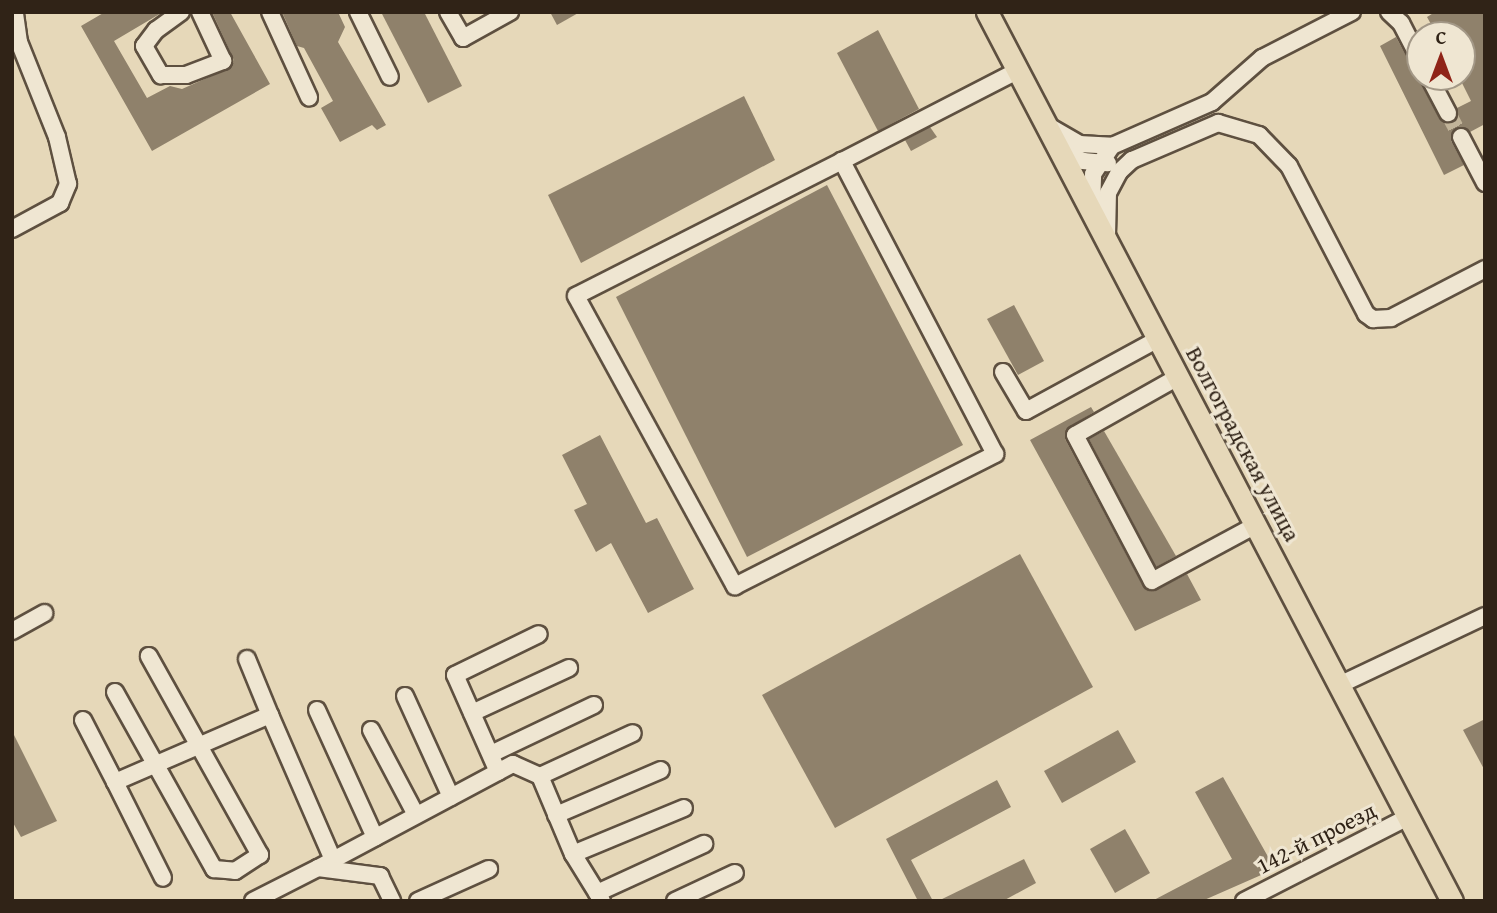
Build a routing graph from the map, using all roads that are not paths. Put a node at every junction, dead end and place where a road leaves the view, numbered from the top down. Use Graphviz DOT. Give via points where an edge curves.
graph roads {
  1 [pos="15,12"];
  2 [pos="181,12"];
  3 [pos="200,12"];
  4 [pos="270,12"];
  5 [pos="358,12"];
  6 [pos="448,12"];
  7 [pos="510,12"];
  8 [pos="987,12"];
  9 [pos="1352,12"];
  10 [pos="1389,12"];
  11 [pos="1406,33"];
  12 [pos="1017,71"];
  13 [pos="390,77"];
  14 [pos="1436,91"];
  15 [pos="309,97"];
  16 [pos="1448,113"];
  17 [pos="1044,122"];
  18 [pos="1461,136"];
  19 [pos="1112,146"];
  20 [pos="1060,152"];
  21 [pos="842,160"];
  22 [pos="1132,160"];
  23 [pos="1097,162"];
  24 [pos="1485,183"];
  25 [pos="1096,220"];
  26 [pos="12,229"];
  27 [pos="1107,242"];
  28 [pos="1485,269"];
  29 [pos="1158,339"];
  30 [pos="1003,372"];
  31 [pos="1178,377"];
  32 [pos="1256,525"];
  33 [pos="44,613"];
  34 [pos="1485,616"];
  35 [pos="12,631"];
  36 [pos="539,634"];
  37 [pos="149,656"];
  38 [pos="247,659"];
  39 [pos="569,668"];
  40 [pos="1339,685"];
  41 [pos="115,692"];
  42 [pos="405,696"];
  43 [pos="594,705"];
  44 [pos="317,710"];
  45 [pos="472,713"];
  46 [pos="270,715"];
  47 [pos="83,720"];
  48 [pos="372,730"];
  49 [pos="633,733"];
  50 [pos="196,747"];
  51 [pos="491,754"];
  52 [pos="154,765"];
  53 [pos="661,770"];
  54 [pos="499,772"];
  55 [pos="540,776"];
  56 [pos="115,782"];
  57 [pos="451,797"];
  58 [pos="684,808"];
  59 [pos="416,815"];
  60 [pos="556,815"];
  61 [pos="1408,817"];
  62 [pos="376,837"];
  63 [pos="704,844"];
  64 [pos="573,854"];
  65 [pos="333,860"];
  66 [pos="318,868"];
  67 [pos="489,869"];
  68 [pos="735,873"];
  69 [pos="163,878"];
  70 [pos="599,897"];
  71 [pos="253,901"];
  72 [pos="391,901"];
  73 [pos="418,901"];
  74 [pos="675,901"];
  75 [pos="1244,901"];
  76 [pos="1452,901"];
  1 -- 26 [label="lane" via="19,42 57,137 68,184 60,203"];
  2 -- 3 [label="lane" via="156,30 145,46 161,75 186,75 223,61"];
  4 -- 15 [label="lane"];
  5 -- 13 [label="lane"];
  6 -- 7 [label="lane" via="463,38"];
  8 -- 12 [label="main road, Волгоградская улица"];
  9 -- 19 [label="lane" via="1262,58 1212,103"];
  10 -- 11 [label="lane"];
  12 -- 17 [label="main road, Волгоградская улица"];
  12 -- 21 [label="lane"];
  14 -- 16 [label="lane"];
  17 -- 19 [label="lane" via="1067,140"];
  17 -- 20 [label="main road, Волгоградская улица"];
  18 -- 24 [label="lane"];
  19 -- 23 [label="lane"];
  20 -- 23 [label="lane"];
  20 -- 25 [label="main road, Волгоградская улица"];
  21 -- 21 [label="lane" via="995,454 735,586 576,296"];
  22 -- 23 [label="lane"];
  22 -- 27 [label="lane" via="1108,193"];
  22 -- 28 [label="lane" via="1218,123 1259,135 1289,166 1366,314 1373,319 1391,318"];
  23 -- 25 [label="lane" via="1090,184"];
  25 -- 27 [label="main road, Волгоградская улица"];
  27 -- 29 [label="main road, Волгоградская улица"];
  29 -- 30 [label="lane" via="1026,411"];
  29 -- 31 [label="main road, Волгоградская улица"];
  31 -- 32 [label="main road, Волгоградская улица"];
  31 -- 32 [label="lane" via="1074,435 1152,581"];
  32 -- 40 [label="main road, Волгоградская улица"];
  33 -- 35 [label="lane"];
  34 -- 40 [label="lane"];
  36 -- 45 [label="lane" via="455,675"];
  37 -- 50 [label="lane"];
  38 -- 46 [label="lane"];
  39 -- 45 [label="lane"];
  40 -- 61 [label="main road, Волгоградская улица"];
  41 -- 52 [label="lane"];
  42 -- 57 [label="lane"];
  43 -- 51 [label="lane"];
  44 -- 62 [label="lane"];
  45 -- 51 [label="lane"];
  46 -- 50 [label="lane"];
  46 -- 65 [label="lane"];
  47 -- 56 [label="lane"];
  48 -- 59 [label="lane"];
  49 -- 55 [label="lane"];
  50 -- 52 [label="lane"];
  50 -- 52 [label="lane" via="260,855 235,871 214,869"];
  51 -- 54 [label="lane"];
  52 -- 56 [label="lane"];
  53 -- 60 [label="lane"];
  54 -- 55 [label="lane" via="513,764"];
  54 -- 57 [label="lane"];
  55 -- 60 [label="lane"];
  56 -- 69 [label="lane"];
  57 -- 59 [label="lane"];
  58 -- 64 [label="lane"];
  59 -- 62 [label="lane"];
  60 -- 64 [label="lane"];
  61 -- 75 [label="lane, 142-й проезд"];
  61 -- 76 [label="main road, Волгоградская улица"];
  62 -- 65 [label="lane"];
  63 -- 70 [label="lane"];
  64 -- 70 [label="lane"];
  65 -- 66 [label="lane"];
  66 -- 71 [label="lane"];
  66 -- 72 [label="lane" via="380,876"];
  67 -- 73 [label="lane"];
  68 -- 74 [label="lane"];
}
